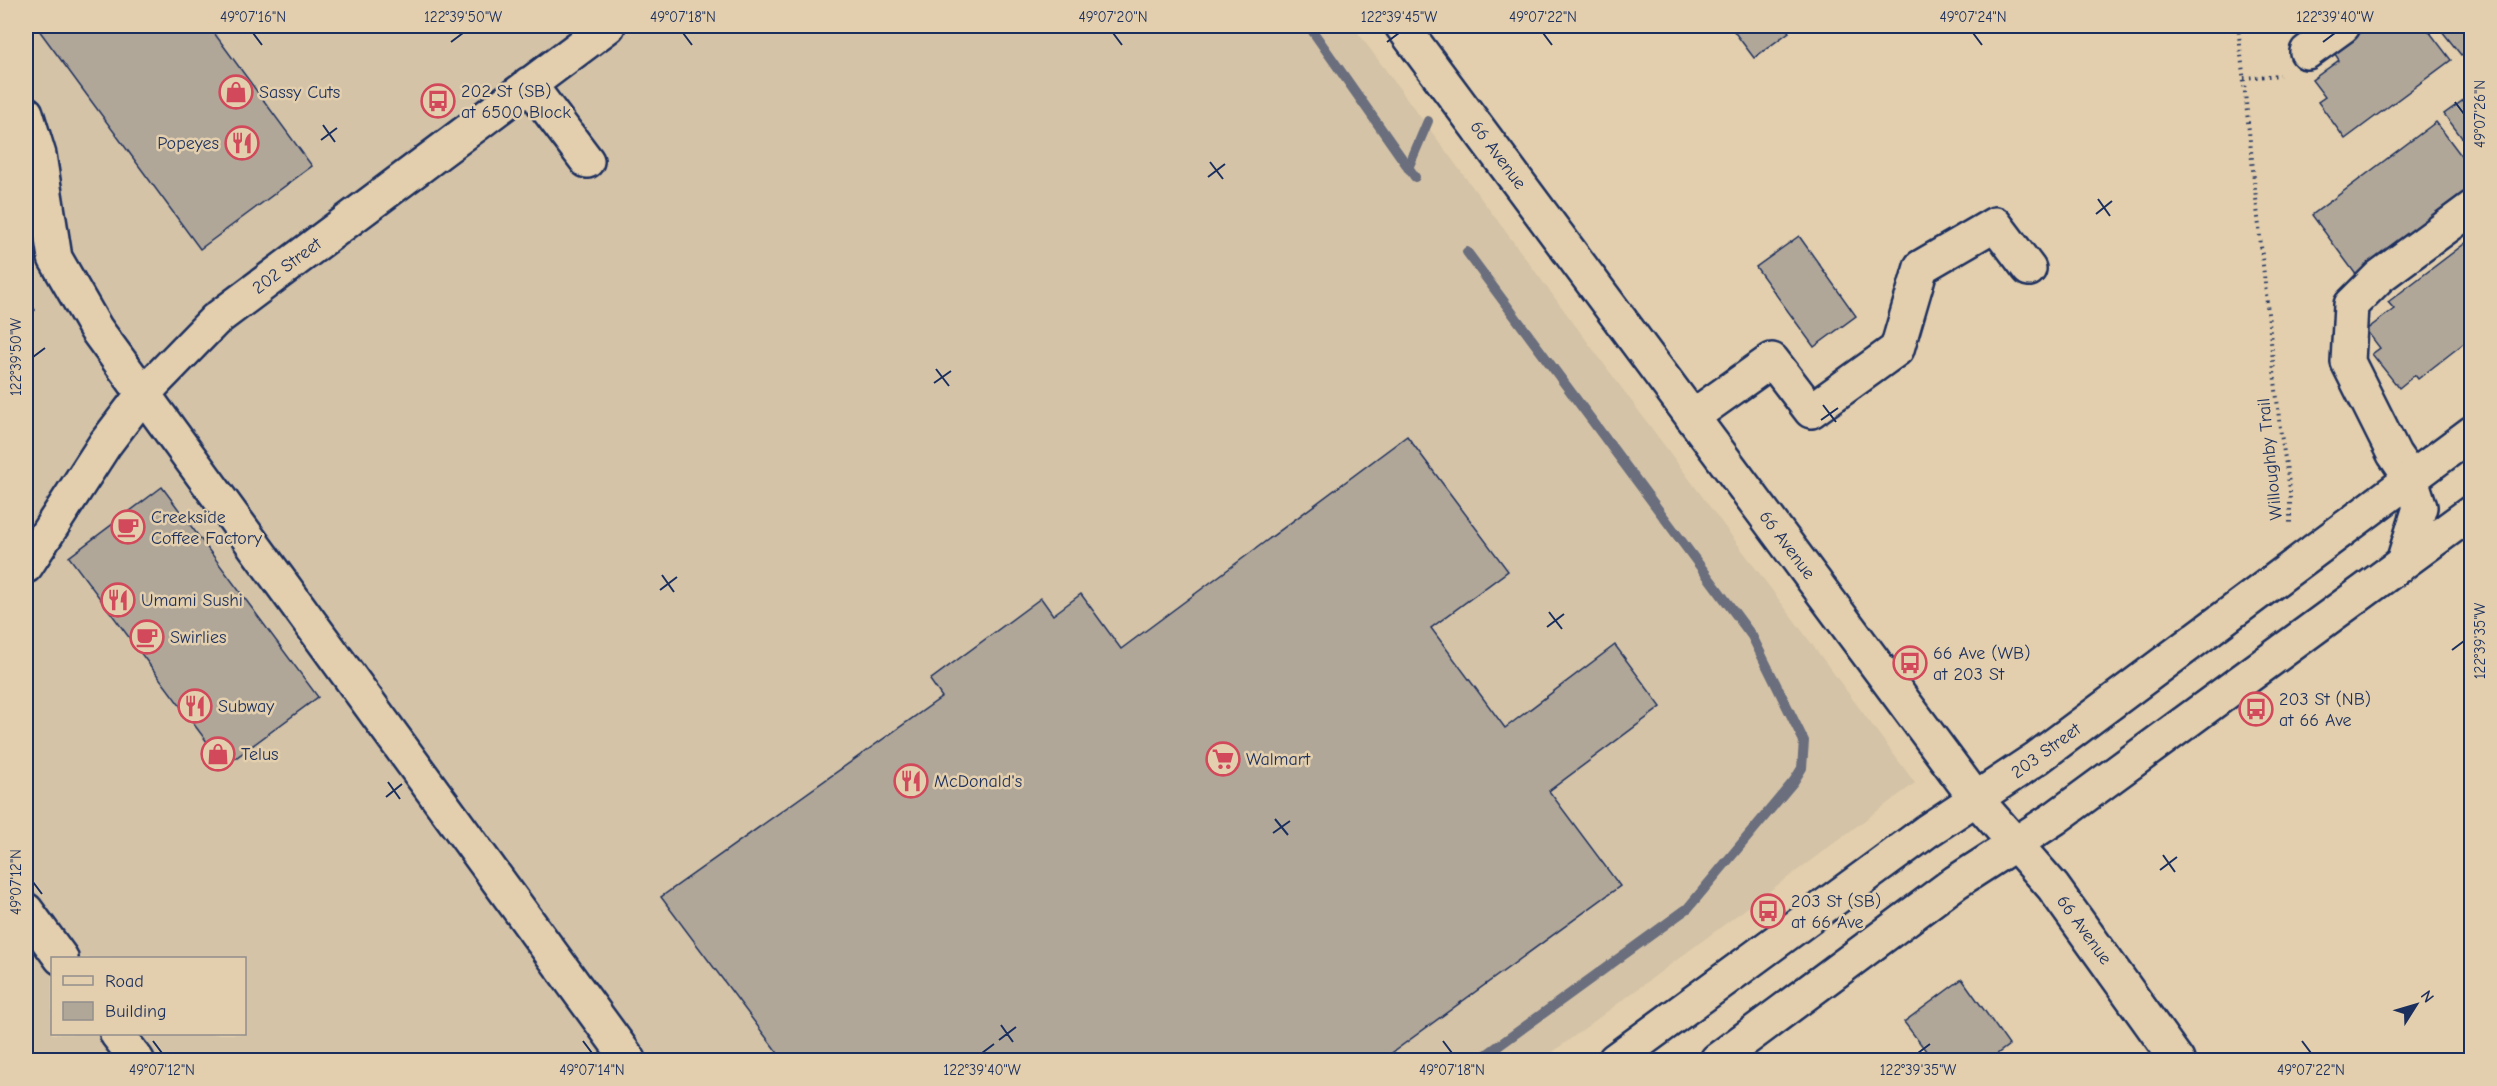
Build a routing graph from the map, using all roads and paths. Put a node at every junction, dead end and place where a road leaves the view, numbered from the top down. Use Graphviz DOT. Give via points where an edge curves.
graph roads {
  1 [pos="608,26"];
  2 [pos="1402,26"];
  3 [pos="2238,26"];
  4 [pos="2343,26"];
  5 [pos="2307,52"];
  6 [pos="529,84"];
  7 [pos="26,113"];
  8 [pos="32,156"];
  9 [pos="587,161"];
  10 [pos="2472,208"];
  11 [pos="2029,269"];
  12 [pos="143,394"];
  13 [pos="1692,417"];
  14 [pos="2472,433"];
  15 [pos="2411,479"];
  16 [pos="2472,512"];
  17 [pos="2290,528"];
  18 [pos="2403,562"];
  19 [pos="26,566"];
  20 [pos="1976,799"];
  21 [pos="2015,844"];
  22 [pos="26,910"];
  23 [pos="60,957"];
  24 [pos="118,1035"];
  25 [pos="137,1060"];
  26 [pos="630,1060"];
  27 [pos="1615,1060"];
  28 [pos="1717,1060"];
  29 [pos="2177,1060"];
  1 -- 6 [label="street, 202 Street"];
  2 -- 13 [label="street, 66 Avenue"];
  3 -- 17 [label="path, Willoughby Trail" via="2280,428 2290,489"];
  4 -- 5 [label="street"];
  6 -- 9 [label="street"];
  6 -- 12 [label="street, 202 Street" via="215,320"];
  7 -- 8 [label="street"];
  8 -- 12 [label="street" via="55,258 96,329"];
  10 -- 15 [label="street" via="2380,276 2351,305 2348,362 2394,454"];
  11 -- 13 [label="street" via="1995,224 1921,267 1897,349 1811,411 1772,360"];
  12 -- 19 [label="street, 202 Street" via="105,444"];
  12 -- 26 [label="street"];
  13 -- 20 [label="street, 66 Avenue"];
  14 -- 15 [label="street, 203 Street"];
  15 -- 18 [label="street" via="2420,507"];
  15 -- 20 [label="street, 203 Street" via="2047,752"];
  16 -- 18 [label="street"];
  18 -- 21 [label="street" via="2055,819"];
  20 -- 21 [label="street, 66 Avenue"];
  20 -- 27 [label="street, 203 Street"];
  21 -- 28 [label="street" via="1956,882"];
  21 -- 29 [label="street, 66 Avenue" via="2053,887"];
  22 -- 23 [label="street"];
  24 -- 25 [label="street"];
}
